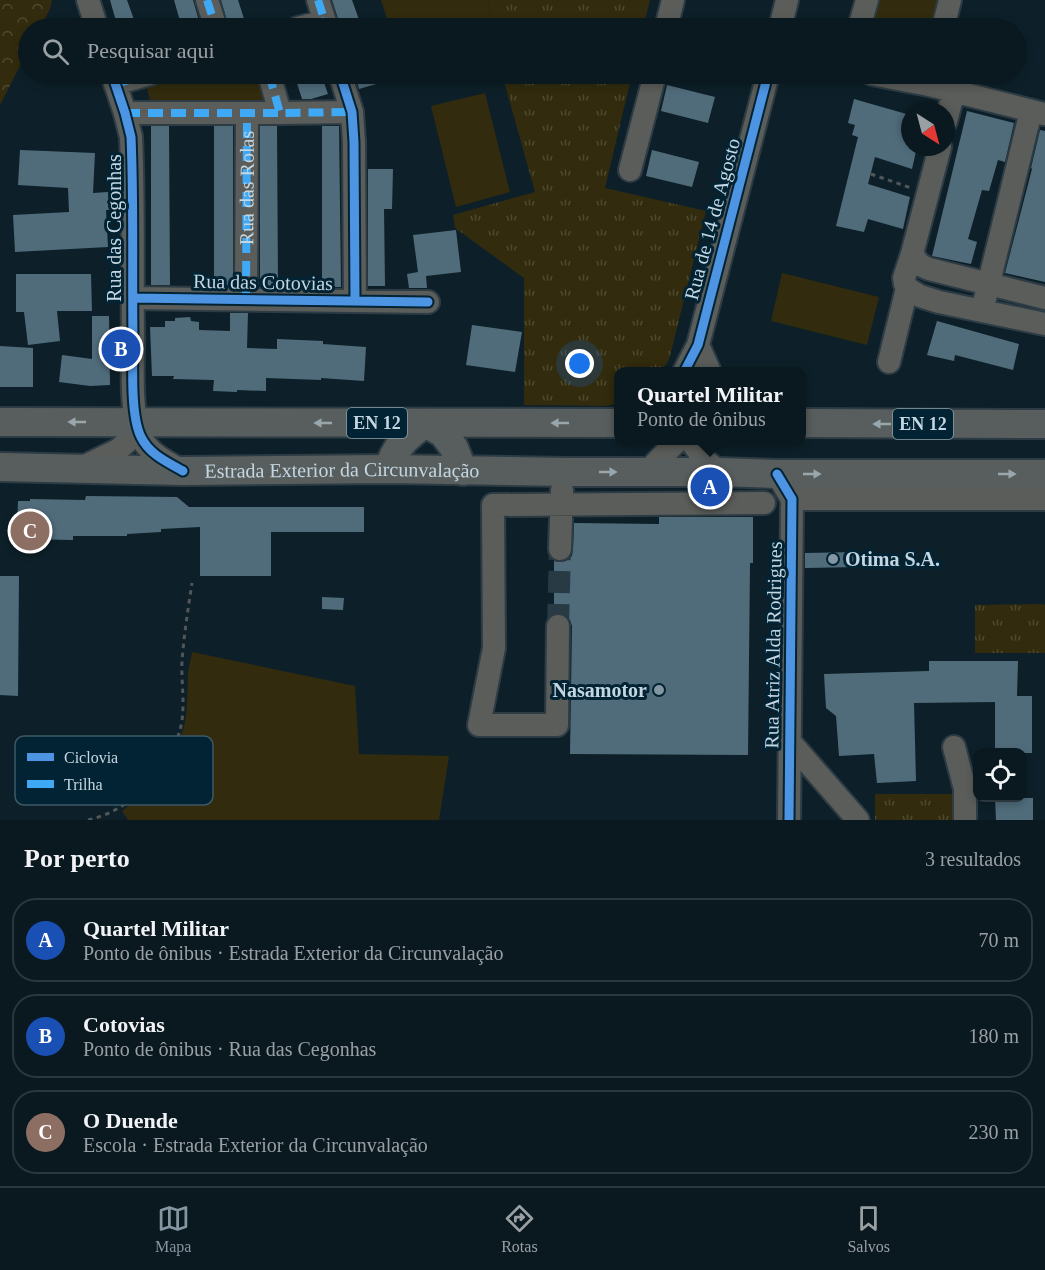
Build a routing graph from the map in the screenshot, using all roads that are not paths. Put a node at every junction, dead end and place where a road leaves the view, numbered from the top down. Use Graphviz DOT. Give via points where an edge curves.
graph roads {
  1 [pos="88,0"];
  2 [pos="207,0"];
  3 [pos="673,0"];
  4 [pos="787,0"];
  5 [pos="867,0"];
  6 [pos="950,0"];
  7 [pos="94,18"];
  8 [pos="213,18"];
  9 [pos="668,18"];
  10 [pos="782,18"];
  11 [pos="862,18"];
  12 [pos="946,18"];
  13 [pos="115,84"];
  14 [pos="272,84"];
  15 [pos="343,84"];
  16 [pos="652,84"];
  17 [pos="765,84"];
  18 [pos="940,84"];
  19 [pos="954,91"];
  20 [pos="951,102"];
  21 [pos="352,112"];
  22 [pos="125,113"];
  23 [pos="247,113"];
  24 [pos="280,113"];
  25 [pos="1038,113"];
  26 [pos="938,156"];
  27 [pos="630,170"];
  28 [pos="912,254"];
  29 [pos="988,284"];
  30 [pos="907,288"];
  31 [pos="133,298"];
  32 [pos="1045,298"];
  33 [pos="246,299"];
  34 [pos="355,301"];
  35 [pos="428,302"];
  36 [pos="982,311"];
  37 [pos="1045,324"];
  38 [pos="698,345"];
  39 [pos="889,362"];
  40 [pos="687,367"];
  41 [pos="708,367"];
  42 [pos="0,422"];
  43 [pos="135,422"];
  44 [pos="425,423"];
  45 [pos="614,423"];
  46 [pos="806,423"];
  47 [pos="1045,424"];
  48 [pos="674,445"];
  49 [pos="693,445"];
  50 [pos="0,467"];
  51 [pos="79,468"];
  52 [pos="389,469"];
  53 [pos="183,471"];
  54 [pos="463,471"];
  55 [pos="648,471"];
  56 [pos="568,472"];
  57 [pos="719,472"];
  58 [pos="777,474"];
  59 [pos="1044,481"];
  60 [pos="792,499"];
  61 [pos="764,503"];
  62 [pos="562,504"];
  63 [pos="560,549"];
  64 [pos="558,626"];
  65 [pos="790,742"];
  66 [pos="954,747"];
  67 [pos="789,820"];
  68 [pos="858,820"];
  69 [pos="965,820"];
  1 -- 7 [label="street"];
  2 -- 8 [label="street"];
  3 -- 9 [label="street"];
  4 -- 10 [label="street"];
  5 -- 11 [label="street"];
  6 -- 12 [label="street"];
  13 -- 22 [label="street, Rua das Cegonhas"];
  14 -- 24 [label="street"];
  15 -- 21 [label="street"];
  16 -- 27 [label="street"];
  17 -- 38 [label="street, Rua de 14 de Agosto"];
  18 -- 19 [label="street"];
  19 -- 20 [label="street"];
  19 -- 25 [label="street"];
  21 -- 24 [label="street"];
  21 -- 34 [label="street"];
  22 -- 23 [label="street"];
  22 -- 31 [label="street, Rua das Cegonhas" via="131,137"];
  23 -- 24 [label="street"];
  23 -- 33 [label="street, Rua das Rolas"];
  25 -- 29 [label="street"];
  26 -- 28 [label="street"];
  28 -- 29 [label="street" via="924,268"];
  28 -- 30 [label="street" via="904,278"];
  29 -- 32 [label="street"];
  29 -- 36 [label="street"];
  30 -- 36 [label="street" via="939,302"];
  30 -- 39 [label="street"];
  31 -- 33 [label="street, Rua das Cotovias"];
  31 -- 43 [label="street, Rua das Cegonhas"];
  33 -- 34 [label="street, Rua das Cotovias"];
  34 -- 35 [label="street, Rua das Cotovias"];
  36 -- 37 [label="street"];
  38 -- 40 [label="street, Rua de 14 de Agosto"];
  38 -- 41 [label="street"];
  43 -- 42 [label="main road, EN 12, one-way"];
  44 -- 43 [label="main road, EN 12, one-way"];
  43 -- 51 [label="street" via="129,439 118,450"];
  43 -- 53 [label="street" via="152,450"];
  45 -- 44 [label="main road, EN 12, one-way"];
  44 -- 52 [label="main road" via="402,443"];
  44 -- 54 [label="main road" via="443,433"];
  47 -- 46 [label="main road, EN 12, one-way"];
  48 -- 55 [label="street"];
  49 -- 57 [label="street"];
  50 -- 51 [label="main road, Estrada Exterior da Circunvalação"];
  51 -- 53 [label="main road, Estrada Exterior da Circunvalação"];
  52 -- 53 [label="main road, Estrada Exterior da Circunvalação"];
  52 -- 54 [label="main road, Estrada Exterior da Circunvalação"];
  54 -- 56 [label="main road, Estrada Exterior da Circunvalação"];
  56 -- 55 [label="main road, Estrada Exterior da Circunvalação, one-way"];
  55 -- 57 [label="main road, Estrada Exterior da Circunvalação"];
  56 -- 62 [label="street"];
  57 -- 58 [label="main road, Estrada Exterior da Circunvalação"];
  58 -- 59 [label="main road, Estrada Exterior da Circunvalação, one-way"];
  58 -- 60 [label="street"];
  59 -- 60 [label="street"];
  60 -- 65 [label="street, Rua Atriz Alda Rodrigues"];
  61 -- 62 [label="street"];
  62 -- 63 [label="street"];
  62 -- 64 [label="street" via="493,505 494,648 479,724 556,725"];
  65 -- 67 [label="street, Rua Atriz Alda Rodrigues"];
  65 -- 68 [label="street"];
  66 -- 69 [label="street" via="965,789"];
}
